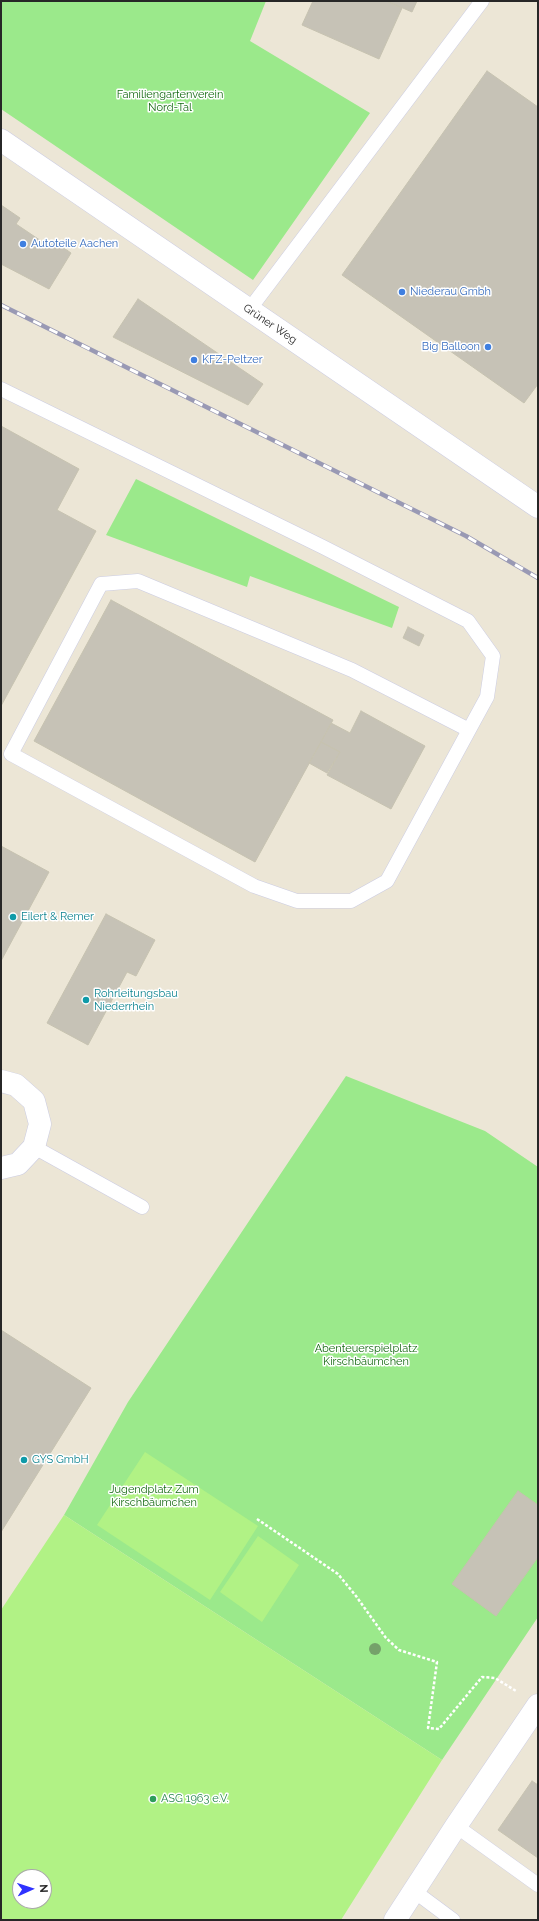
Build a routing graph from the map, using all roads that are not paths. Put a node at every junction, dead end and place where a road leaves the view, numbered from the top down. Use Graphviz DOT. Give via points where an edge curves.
graph roads {
  1 [pos="482,1"];
  2 [pos="1,140"];
  3 [pos="249,310"];
  4 [pos="1,389"];
  5 [pos="538,507"];
  6 [pos="469,730"];
  7 [pos="1,1081"];
  8 [pos="34,1147"];
  9 [pos="1,1168"];
  10 [pos="142,1207"];
  11 [pos="538,1705"];
  12 [pos="456,1826"];
  13 [pos="538,1885"];
  14 [pos="414,1891"];
  15 [pos="395,1920"];
  16 [pos="453,1920"];
  1 -- 3 [label="lane"];
  2 -- 3 [label="street, Grüner Weg"];
  3 -- 5 [label="street, Grüner Weg"];
  4 -- 6 [label="lane" via="323,546 468,621 493,656 487,697"];
  6 -- 6 [label="lane" via="387,881 351,901 296,901 254,886 11,754 101,584 138,581 352,670"];
  7 -- 8 [label="street" via="16,1084 34,1101 40,1124"];
  8 -- 9 [label="street" via="18,1164"];
  8 -- 10 [label="lane"];
  11 -- 12 [label="street"];
  12 -- 13 [label="lane"];
  12 -- 14 [label="street"];
  14 -- 15 [label="street"];
  14 -- 16 [label="lane"];
}
